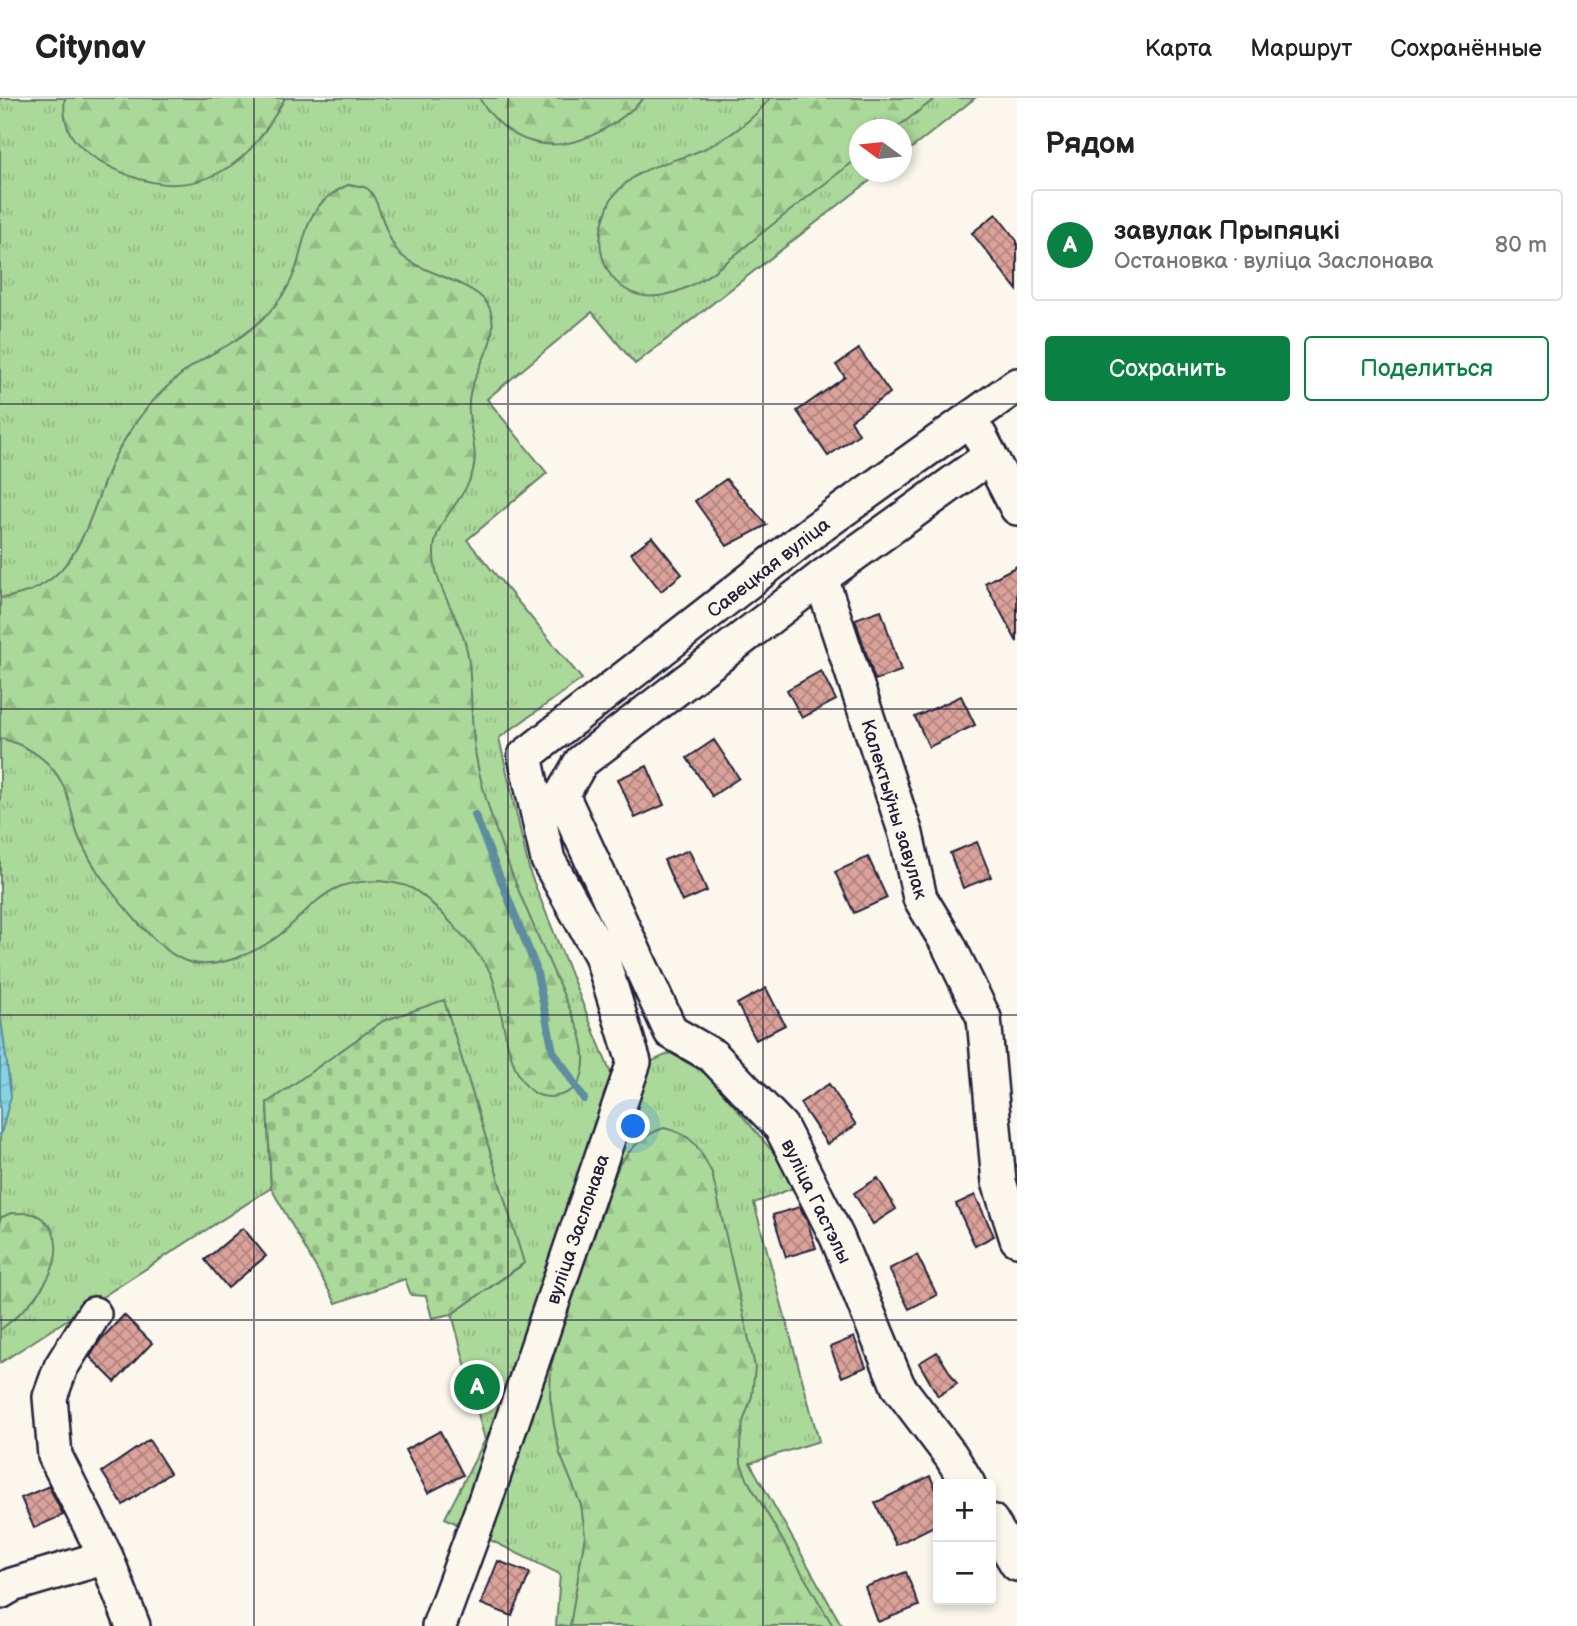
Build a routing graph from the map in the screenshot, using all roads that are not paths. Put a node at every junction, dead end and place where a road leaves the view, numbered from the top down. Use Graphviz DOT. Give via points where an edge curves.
graph roads {
  1 [pos="1017,386"];
  2 [pos="972,419"];
  3 [pos="989,457"];
  4 [pos="1017,508"];
  5 [pos="821,578"];
  6 [pos="526,756"];
  7 [pos="1017,1239"];
  8 [pos="94,1314"];
  9 [pos="965,1479"];
  10 [pos="996,1529"];
  11 [pos="106,1557"];
  12 [pos="1017,1564"];
  13 [pos="0,1592"];
  14 [pos="133,1626"];
  15 [pos="439,1626"];
  1 -- 2 [label="street, Савецкая вуліца"];
  2 -- 3 [label="street"];
  2 -- 6 [label="street, Савецкая вуліца" via="812,532"];
  3 -- 4 [label="street"];
  3 -- 5 [label="street"];
  5 -- 7 [label="street, Калектыўны завулак" via="906,834 920,898 984,1018 999,1182"];
  5 -- 9 [label="street, вуліца Гастэлы" via="580,762 562,795 671,1032 713,1056 781,1127 837,1237 898,1387"];
  6 -- 15 [label="street, вуліца Заслонава" via="548,860 601,955 634,1062"];
  8 -- 11 [label="street" via="61,1367 50,1397 55,1456"];
  10 -- 12 [label="street"];
  11 -- 13 [label="street"];
  11 -- 14 [label="street"];
}
